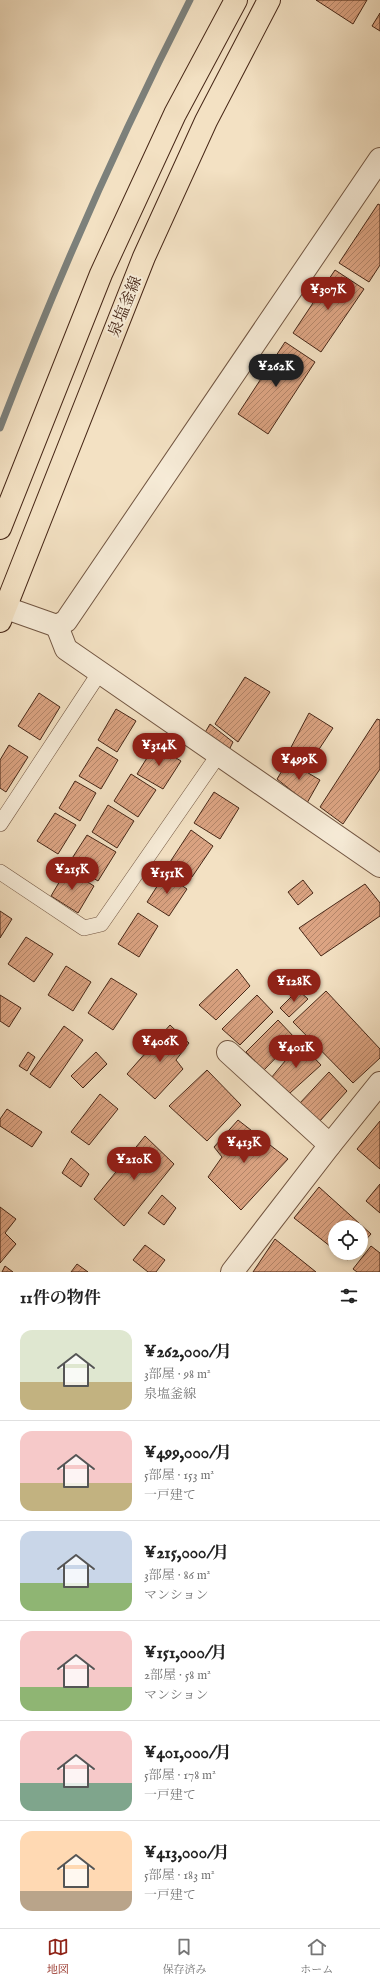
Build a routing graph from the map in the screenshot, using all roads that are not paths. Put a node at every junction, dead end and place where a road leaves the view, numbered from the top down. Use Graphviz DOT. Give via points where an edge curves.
graph roads {
  1 [pos="236,0"];
  2 [pos="269,0"];
  3 [pos="378,166"];
  4 [pos="0,528"];
  5 [pos="2,613"];
  6 [pos="57,626"];
  7 [pos="100,672"];
  8 [pos="219,754"];
  9 [pos="0,824"];
  10 [pos="380,866"];
  11 [pos="0,872"];
  12 [pos="228,1052"];
  13 [pos="380,1083"];
  14 [pos="330,1145"];
  15 [pos="232,1272"];
  1 -- 4 [label="main road, 泉塩釜線" via="175,114 101,274"];
  2 -- 5 [label="main road, 泉塩釜線" via="206,120 144,257"];
  3 -- 6 [label="street" via="66,621"];
  5 -- 6 [label="street"];
  6 -- 7 [label="street" via="66,649"];
  7 -- 8 [label="street"];
  7 -- 9 [label="lane"];
  8 -- 10 [label="street"];
  8 -- 11 [label="lane" via="101,924 84,928"];
  12 -- 14 [label="street"];
  13 -- 14 [label="street"];
  14 -- 15 [label="street"];
}
